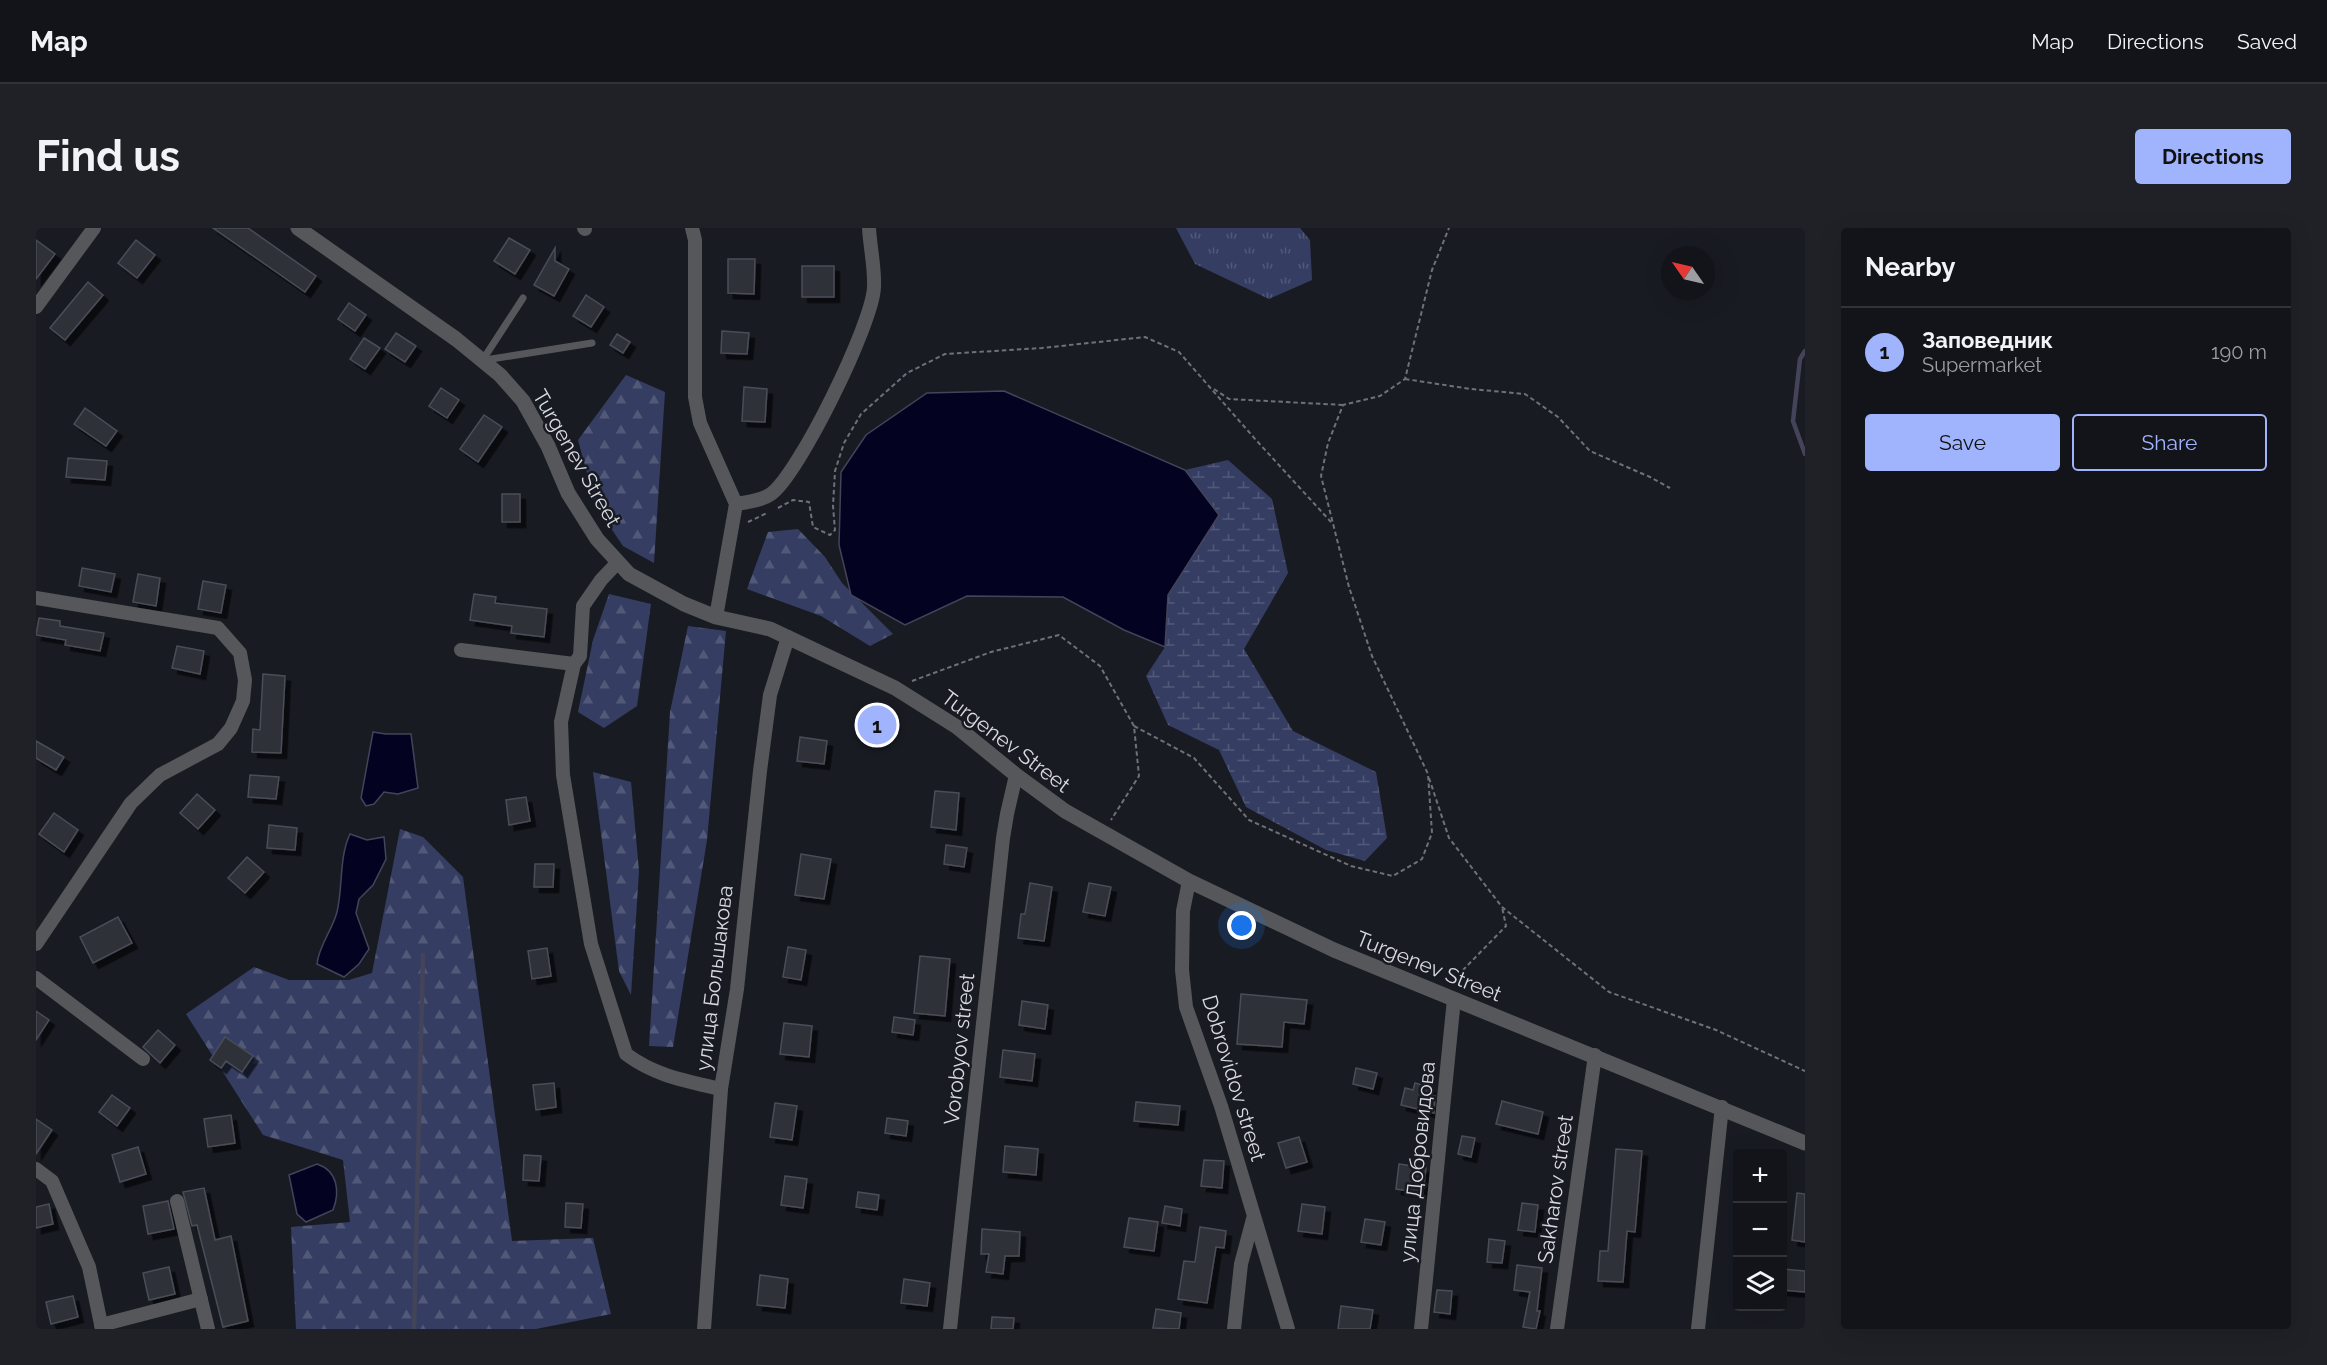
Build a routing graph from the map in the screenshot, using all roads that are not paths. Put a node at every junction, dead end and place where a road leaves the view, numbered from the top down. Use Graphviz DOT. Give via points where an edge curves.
graph roads {
  1 [pos="94,228"];
  2 [pos="298,228"];
  3 [pos="692,228"];
  4 [pos="869,228"];
  5 [pos="523,297"];
  6 [pos="36,307"];
  7 [pos="592,343"];
  8 [pos="482,361"];
  9 [pos="736,504"];
  10 [pos="618,562"];
  11 [pos="36,598"];
  12 [pos="716,617"];
  13 [pos="788,637"];
  14 [pos="461,650"];
  15 [pos="574,664"];
  16 [pos="1016,775"];
  17 [pos="1189,881"];
  18 [pos="36,944"];
  19 [pos="36,978"];
  20 [pos="1455,999"];
  21 [pos="1595,1056"];
  22 [pos="143,1059"];
  23 [pos="721,1089"];
  24 [pos="1722,1107"];
  25 [pos="1805,1143"];
  26 [pos="36,1169"];
  27 [pos="177,1201"];
  28 [pos="1254,1215"];
  29 [pos="201,1299"];
  30 [pos="102,1327"];
  31 [pos="208,1329"];
  32 [pos="704,1329"];
  33 [pos="950,1329"];
  34 [pos="1234,1329"];
  35 [pos="1288,1329"];
  36 [pos="1421,1329"];
  37 [pos="1557,1329"];
  38 [pos="1698,1329"];
  1 -- 6 [label="street"];
  2 -- 8 [label="street, Turgenev Street"];
  3 -- 9 [label="street" via="695,397 700,423"];
  4 -- 9 [label="street" via="874,288 867,318 813,435 787,479 771,494"];
  5 -- 8 [label="lane"];
  7 -- 8 [label="lane"];
  8 -- 10 [label="street, Turgenev Street" via="523,401 568,493 597,539"];
  9 -- 12 [label="street"];
  10 -- 12 [label="street, Turgenev Street" via="629,574"];
  10 -- 15 [label="street" via="583,606 580,656"];
  11 -- 18 [label="street" via="218,628 240,653 245,680 243,701 231,728 218,744 160,775 131,803"];
  12 -- 13 [label="street, Turgenev Street"];
  13 -- 16 [label="street, Turgenev Street" via="895,688 957,727"];
  13 -- 23 [label="street, улица Большакова" via="770,695 737,988"];
  14 -- 15 [label="street"];
  15 -- 23 [label="street" via="561,722 563,776 591,944 626,1054 662,1075"];
  16 -- 17 [label="street, Turgenev Street" via="1065,811"];
  16 -- 33 [label="street, Vorobyov street" via="1003,838"];
  17 -- 20 [label="street, Turgenev Street" via="1334,950"];
  17 -- 28 [label="street, Dobrovidov street" via="1183,910 1186,1007"];
  19 -- 22 [label="street"];
  20 -- 21 [label="street, Turgenev Street"];
  20 -- 36 [label="street, улица Добровидова"];
  21 -- 24 [label="street, Turgenev Street"];
  21 -- 37 [label="street, Sakharov street"];
  23 -- 32 [label="street, улица Большакова"];
  24 -- 25 [label="street, Turgenev Street"];
  24 -- 38 [label="street"];
  26 -- 30 [label="street" via="52,1181 89,1267"];
  27 -- 29 [label="street"];
  28 -- 34 [label="street, Dobrovidov street" via="1241,1264"];
  28 -- 35 [label="street, Dobrovidov street"];
  29 -- 30 [label="street"];
  29 -- 31 [label="street"];
}
